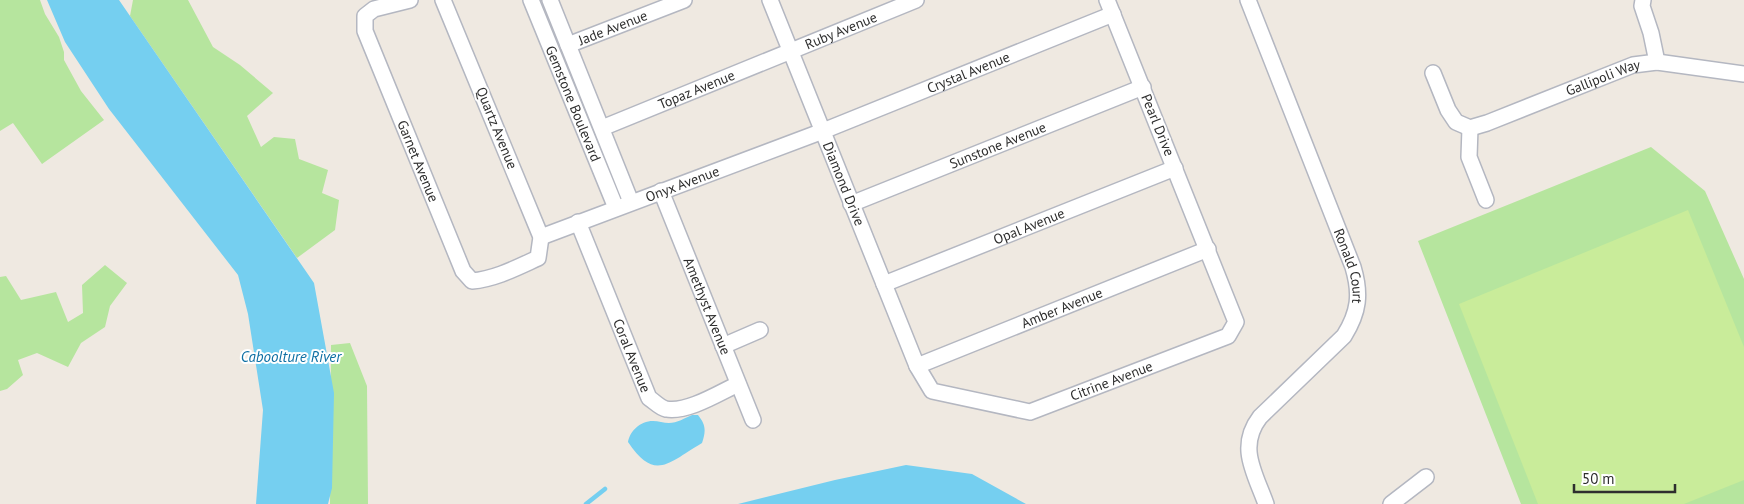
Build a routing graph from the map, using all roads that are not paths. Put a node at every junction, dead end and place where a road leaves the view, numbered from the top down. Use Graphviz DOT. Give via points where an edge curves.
graph roads {
  1 [pos="410,0"];
  2 [pos="443,0"];
  3 [pos="531,0"];
  4 [pos="550,0"];
  5 [pos="684,0"];
  6 [pos="770,0"];
  7 [pos="916,0"];
  8 [pos="1248,0"];
  9 [pos="1643,0"];
  10 [pos="1110,7"];
  11 [pos="568,45"];
  12 [pos="792,51"];
  13 [pos="1657,62"];
  14 [pos="1433,73"];
  15 [pos="1744,74"];
  16 [pos="1143,87"];
  17 [pos="602,128"];
  18 [pos="1470,128"];
  19 [pos="823,131"];
  20 [pos="1175,168"];
  21 [pos="661,191"];
  22 [pos="1486,200"];
  23 [pos="631,202"];
  24 [pos="851,204"];
  25 [pos="616,208"];
  26 [pos="578,222"];
  27 [pos="541,237"];
  28 [pos="1208,250"];
  29 [pos="884,284"];
  30 [pos="760,330"];
  31 [pos="723,346"];
  32 [pos="917,366"];
  33 [pos="738,384"];
  34 [pos="753,420"];
  35 [pos="1426,477"];
  36 [pos="1266,504"];
  37 [pos="1391,504"];
  1 -- 27 [label="street, Garnet Avenue" via="374,9 365,16 365,31 462,271 472,281 504,273 538,258"];
  2 -- 27 [label="street, Quartz Avenue"];
  3 -- 25 [label="street, Gemstone Boulevard"];
  4 -- 11 [label="street, Gemstone Boulevard"];
  5 -- 11 [label="street, Jade Avenue"];
  6 -- 12 [label="street, Diamond Drive"];
  7 -- 12 [label="street, Ruby Avenue"];
  8 -- 36 [label="street, Ronald Court" via="1358,283 1354,320 1344,336 1260,417 1249,436 1250,459"];
  9 -- 13 [label="street"];
  10 -- 16 [label="street, Pearl Drive"];
  10 -- 19 [label="street, Crystal Avenue"];
  11 -- 17 [label="street, Gemstone Boulevard"];
  12 -- 17 [label="street, Topaz Avenue"];
  12 -- 19 [label="street, Diamond Drive"];
  13 -- 15 [label="street, Gallipoli Way"];
  13 -- 18 [label="street, Gallipoli Way" via="1634,65"];
  14 -- 18 [label="street" via="1456,122"];
  16 -- 20 [label="street, Pearl Drive"];
  16 -- 24 [label="street, Sunstone Avenue"];
  17 -- 23 [label="street, Gemstone Boulevard"];
  18 -- 22 [label="street" via="1469,157"];
  19 -- 21 [label="street, Onyx Avenue"];
  19 -- 24 [label="street, Diamond Drive"];
  20 -- 28 [label="street, Pearl Drive"];
  20 -- 29 [label="street, Opal Avenue"];
  21 -- 23 [label="street, Onyx Avenue"];
  21 -- 31 [label="street, Amethyst Avenue"];
  23 -- 25 [label="street, Onyx Avenue"];
  24 -- 29 [label="street, Diamond Drive"];
  25 -- 26 [label="street, Onyx Avenue"];
  26 -- 27 [label="street, Onyx Avenue"];
  26 -- 33 [label="street, Coral Avenue" via="649,398 664,409 677,409 692,406"];
  28 -- 32 [label="street, Amber Avenue"];
  28 -- 32 [label="street, Citrine Avenue" via="1236,322 1228,336 1030,412 932,391"];
  29 -- 32 [label="street, Diamond Drive"];
  30 -- 31 [label="street"];
  31 -- 33 [label="street, Amethyst Avenue"];
  33 -- 34 [label="street, Amethyst Avenue"];
  35 -- 37 [label="street"];
}
